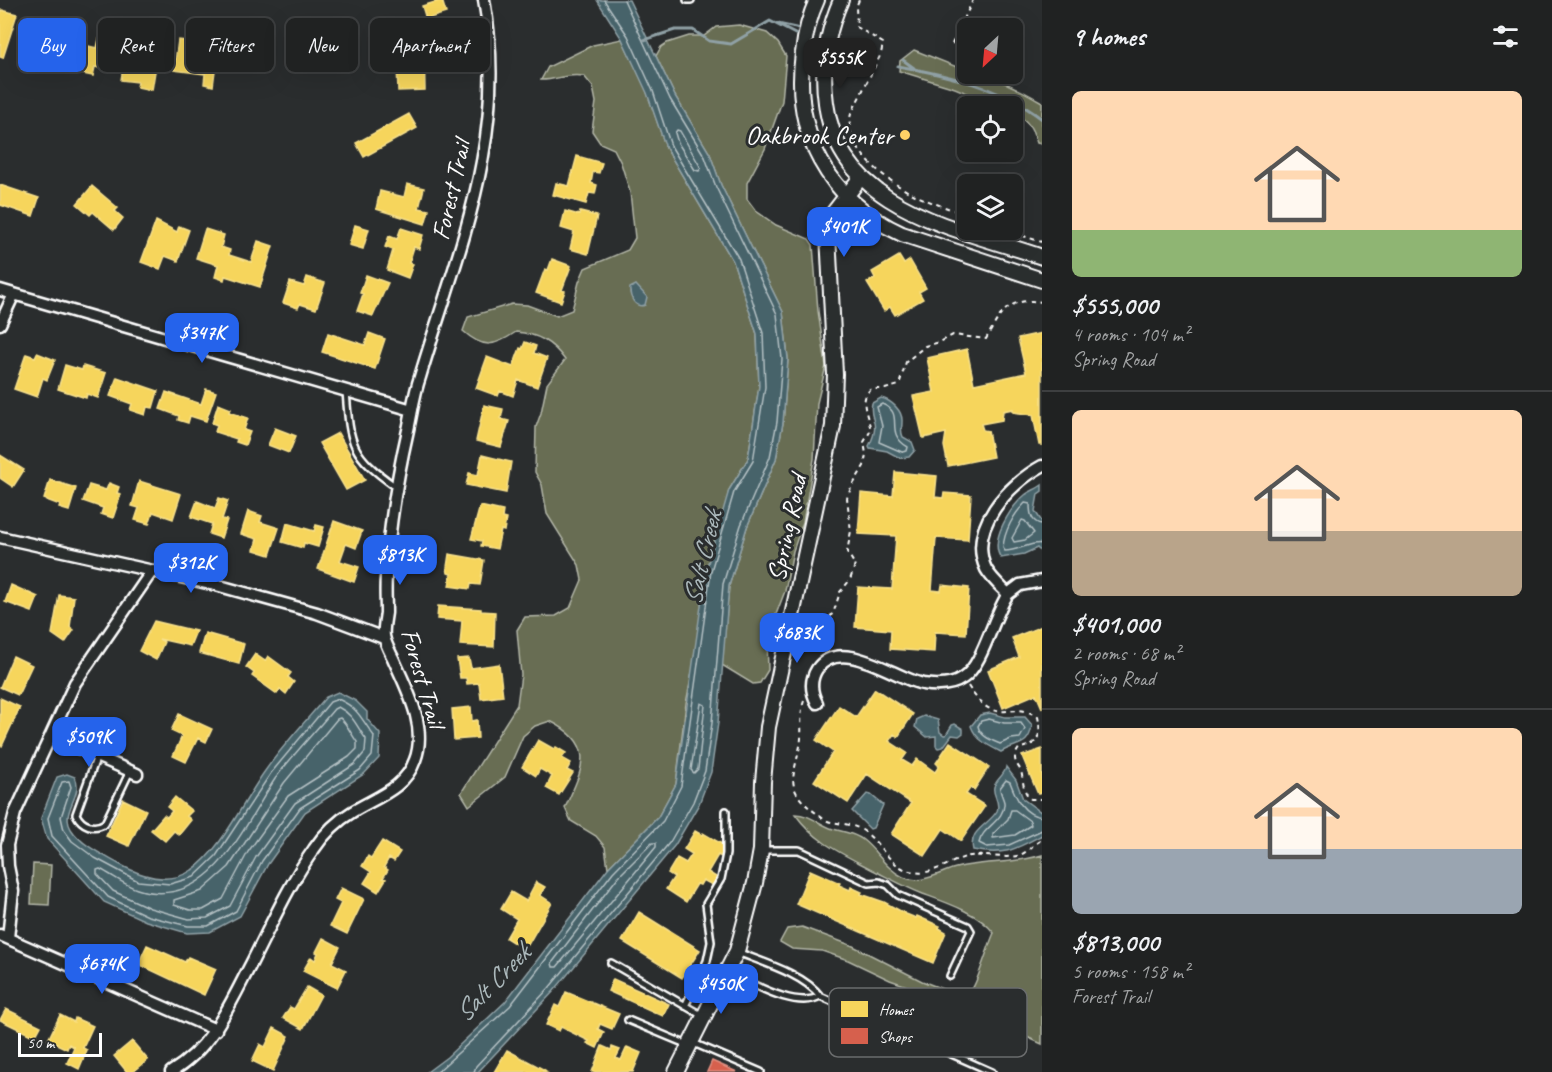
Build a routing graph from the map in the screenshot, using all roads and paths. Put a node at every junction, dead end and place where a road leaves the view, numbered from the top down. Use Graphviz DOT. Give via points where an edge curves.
graph roads {
  1 [pos="484,0"];
  2 [pos="817,0"];
  3 [pos="841,0"];
  4 [pos="859,0"];
  5 [pos="973,0"];
  6 [pos="952,44"];
  7 [pos="861,177"];
  8 [pos="846,195"];
  9 [pos="957,211"];
  10 [pos="1023,236"];
  11 [pos="1042,242"];
  12 [pos="1042,257"];
  13 [pos="1042,280"];
  14 [pos="0,290"];
  15 [pos="14,294"];
  16 [pos="1042,302"];
  17 [pos="0,324"];
  18 [pos="346,391"];
  19 [pos="412,410"];
  20 [pos="1042,466"];
  21 [pos="396,487"];
  22 [pos="0,537"];
  23 [pos="152,571"];
  24 [pos="1042,581"];
  25 [pos="1008,594"];
  26 [pos="824,634"];
  27 [pos="384,638"];
  28 [pos="964,678"];
  29 [pos="815,699"];
  30 [pos="51,736"];
  31 [pos="97,756"];
  32 [pos="134,772"];
  33 [pos="1042,799"];
  34 [pos="726,811"];
  35 [pos="1042,840"];
  36 [pos="761,850"];
  37 [pos="4,937"];
  38 [pos="737,951"];
  39 [pos="611,963"];
  40 [pos="727,972"];
  41 [pos="950,975"];
  42 [pos="820,996"];
  43 [pos="829,1000"];
  44 [pos="685,1006"];
  45 [pos="703,1016"];
  46 [pos="628,1020"];
  47 [pos="216,1030"];
  48 [pos="689,1043"];
  49 [pos="959,1057"];
  50 [pos="171,1072"];
  51 [pos="676,1072"];
  52 [pos="761,1072"];
  53 [pos="993,1072"];
  1 -- 19 [label="street, Forest Trail" via="491,80 484,157 468,226"];
  2 -- 8 [label="street" via="811,12 799,79 805,126 822,164"];
  3 -- 7 [label="street" via="833,18 823,81 828,119 842,150"];
  4 -- 9 [label="path" via="856,27 883,43 848,123 852,136 870,163 900,187"];
  5 -- 6 [label="path"];
  7 -- 8 [label="street, Spring Road"];
  7 -- 12 [label="street" via="909,211"];
  8 -- 13 [label="street" via="883,225 902,234"];
  8 -- 36 [label="street, Spring Road" via="834,212 827,243 835,374 832,433 768,727"];
  10 -- 11 [label="path"];
  14 -- 15 [label="street"];
  15 -- 17 [label="street"];
  15 -- 18 [label="street"];
  16 -- 26 [label="path" via="1010,306 998,317 986,339 953,335 925,346 906,362 899,385 871,389 864,397 871,430 864,442 864,466 847,498 851,531 847,552 855,565 825,624"];
  18 -- 19 [label="street"];
  18 -- 21 [label="lane" via="354,447 372,470"];
  19 -- 21 [label="street, Forest Trail"];
  20 -- 25 [label="street" via="1006,493 985,528 985,567"];
  21 -- 27 [label="street, Forest Trail" via="385,580"];
  22 -- 23 [label="street"];
  23 -- 27 [label="street" via="296,607"];
  23 -- 30 [label="street" via="75,683"];
  24 -- 25 [label="street" via="1020,585"];
  25 -- 28 [label="street" via="997,611 978,661"];
  27 -- 47 [label="street, Forest Trail" via="418,722 415,761 396,787 352,812 319,842 278,910"];
  28 -- 29 [label="street" via="933,686 859,658 835,657 825,661 814,675"];
  28 -- 33 [label="path" via="986,708 1007,712 1022,709 1038,717 1042,729 1038,740 1030,747 1018,748 1015,761 1027,795"];
  29 -- 35 [label="path" via="806,698 803,703 793,788 825,820 862,831 889,859 914,873 966,857 1018,856"];
  30 -- 31 [label="street"];
  30 -- 37 [label="street" via="15,813 9,835 7,858 13,905"];
  31 -- 32 [label="street"];
  31 -- 32 [label="lane" via="76,814 89,826 105,823"];
  34 -- 44 [label="lane" via="722,879 706,904 711,942"];
  36 -- 38 [label="street, Spring Road"];
  36 -- 41 [label="lane" via="799,850 869,883 888,885 898,895 968,926 971,931"];
  37 -- 47 [label="street"];
  38 -- 40 [label="street, Spring Road"];
  38 -- 42 [label="lane" via="796,977"];
  39 -- 44 [label="lane"];
  40 -- 42 [label="lane" via="789,999 806,1001"];
  40 -- 45 [label="street, Spring Road"];
  42 -- 43 [label="lane"];
  44 -- 45 [label="lane"];
  45 -- 48 [label="street, Spring Road"];
  46 -- 48 [label="lane"];
  47 -- 50 [label="street, Forest Trail" via="195,1054"];
  48 -- 51 [label="street, Spring Road"];
  48 -- 52 [label="lane" via="710,1048"];
  49 -- 53 [label="lane"];
}
